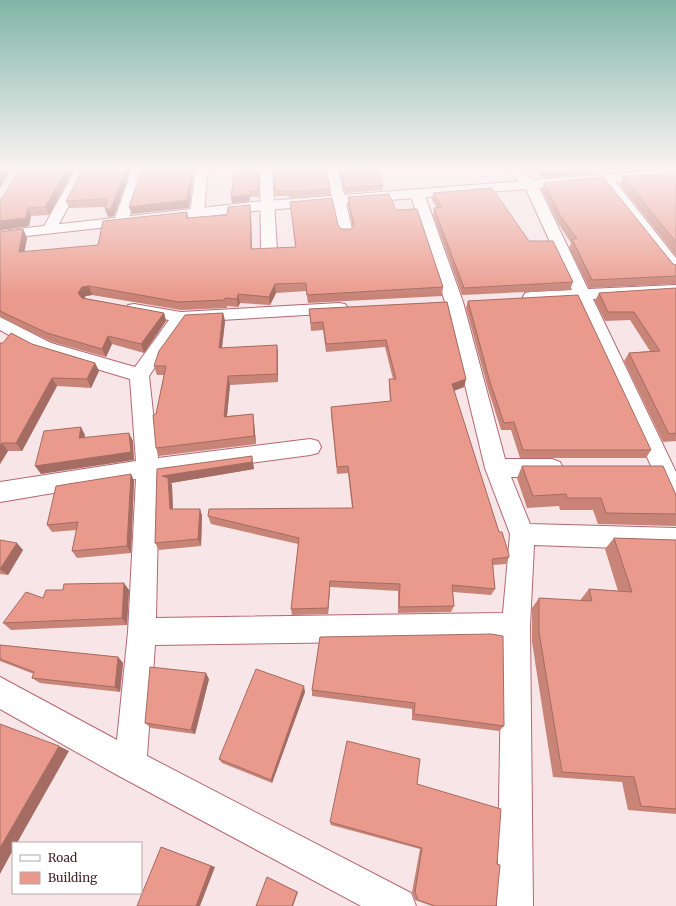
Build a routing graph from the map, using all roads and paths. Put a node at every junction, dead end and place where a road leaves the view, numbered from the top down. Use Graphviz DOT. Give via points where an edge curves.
graph roads {
  1 [pos="59,211"];
  2 [pos="124,211"];
  3 [pos="204,211"];
  4 [pos="266,211"];
  5 [pos="340,211"];
  6 [pos="424,211"];
  7 [pos="544,211"];
  8 [pos="632,211"];
  9 [pos="197,212"];
  10 [pos="122,218"];
  11 [pos="50,228"];
  12 [pos="346,234"];
  13 [pos="0,235"];
  14 [pos="269,250"];
  15 [pos="676,268"];
  16 [pos="676,290"];
  17 [pos="583,294"];
  18 [pos="514,298"];
  19 [pos="122,306"];
  20 [pos="352,308"];
  21 [pos="181,317"];
  22 [pos="5,331"];
  23 [pos="139,375"];
  24 [pos="310,447"];
  25 [pos="148,468"];
  26 [pos="496,468"];
  27 [pos="576,468"];
  28 [pos="639,468"];
  29 [pos="663,468"];
  30 [pos="0,492"];
  31 [pos="676,501"];
  32 [pos="522,534"];
  33 [pos="676,539"];
  34 [pos="516,626"];
  35 [pos="142,632"];
  36 [pos="0,692"];
  37 [pos="130,765"];
  38 [pos="398,906"];
  39 [pos="514,906"];
  1 -- 11 [label="street"];
  2 -- 10 [label="street"];
  3 -- 9 [label="street"];
  4 -- 14 [label="street"];
  5 -- 12 [label="street"];
  6 -- 26 [label="street" via="453,302"];
  7 -- 17 [label="street"];
  8 -- 15 [label="street"];
  9 -- 10 [label="street"];
  10 -- 11 [label="street"];
  11 -- 13 [label="street"];
  16 -- 17 [label="street"];
  17 -- 18 [label="street"];
  17 -- 29 [label="street"];
  19 -- 21 [label="street"];
  20 -- 21 [label="street"];
  21 -- 23 [label="street"];
  22 -- 23 [label="street" via="44,348"];
  23 -- 25 [label="street"];
  24 -- 25 [label="street"];
  25 -- 30 [label="street"];
  25 -- 35 [label="street"];
  26 -- 27 [label="street"];
  26 -- 32 [label="street"];
  28 -- 29 [label="street"];
  29 -- 31 [label="street"];
  32 -- 33 [label="street"];
  32 -- 34 [label="street"];
  34 -- 35 [label="street"];
  34 -- 39 [label="street"];
  35 -- 37 [label="street"];
  36 -- 37 [label="street"];
  37 -- 38 [label="street"];
}
